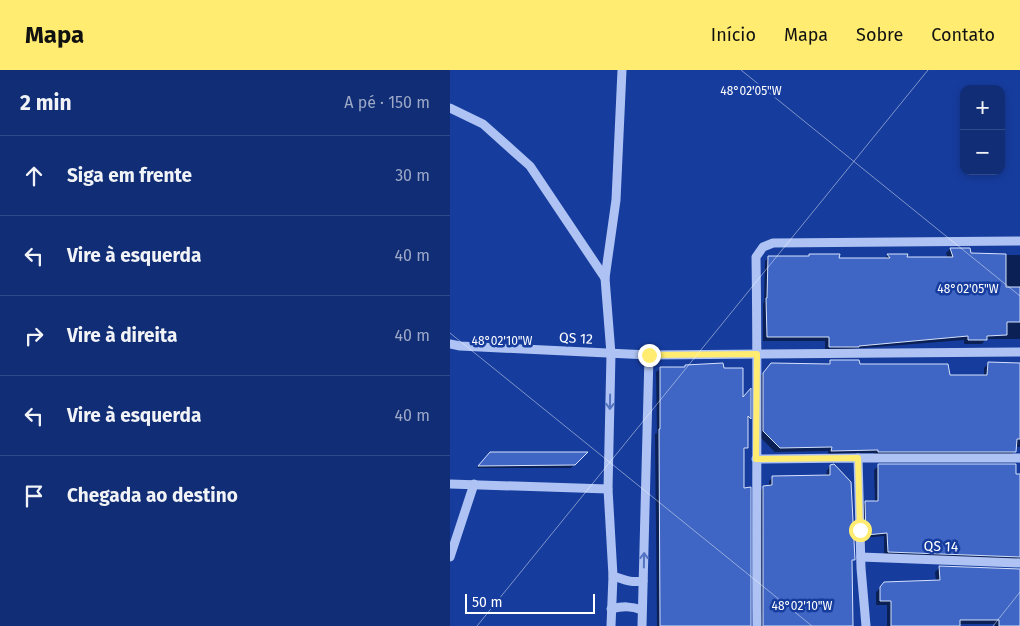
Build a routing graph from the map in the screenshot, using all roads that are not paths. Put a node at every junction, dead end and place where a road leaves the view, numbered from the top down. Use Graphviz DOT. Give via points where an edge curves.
graph roads {
  1 [pos="622,70"];
  2 [pos="450,108"];
  3 [pos="1020,241"];
  4 [pos="606,278"];
  5 [pos="450,344"];
  6 [pos="1020,352"];
  7 [pos="611,354"];
  8 [pos="757,354"];
  9 [pos="649,355"];
  10 [pos="858,458"];
  11 [pos="1020,458"];
  12 [pos="756,459"];
  13 [pos="450,484"];
  14 [pos="474,484"];
  15 [pos="608,489"];
  16 [pos="450,557"];
  17 [pos="861,557"];
  18 [pos="1020,563"];
  19 [pos="613,576"];
  20 [pos="643,581"];
  21 [pos="611,609"];
  22 [pos="642,610"];
  23 [pos="611,626"];
  24 [pos="642,626"];
  25 [pos="757,626"];
  26 [pos="866,626"];
  1 -- 4 [label="street" via="616,200"];
  2 -- 4 [label="street" via="483,124 530,166"];
  3 -- 8 [label="street" via="772,244 763,248 756,257"];
  4 -- 7 [label="street"];
  5 -- 7 [label="street, QS 12"];
  6 -- 8 [label="street, QS 12"];
  7 -- 9 [label="street, QS 12"];
  7 -- 15 [label="street, one-way"];
  8 -- 9 [label="street, QS 12"];
  8 -- 12 [label="street"];
  20 -- 9 [label="street, one-way"];
  10 -- 11 [label="street"];
  10 -- 12 [label="street"];
  10 -- 17 [label="street"];
  12 -- 25 [label="street"];
  13 -- 14 [label="street"];
  14 -- 15 [label="street"];
  14 -- 16 [label="street"];
  15 -- 19 [label="street"];
  17 -- 18 [label="street, QS 14"];
  17 -- 26 [label="street"];
  19 -- 20 [label="street" via="625,581"];
  19 -- 21 [label="street"];
  20 -- 22 [label="street"];
  21 -- 22 [label="street" via="632,606"];
  21 -- 23 [label="street"];
  22 -- 24 [label="street"];
}
